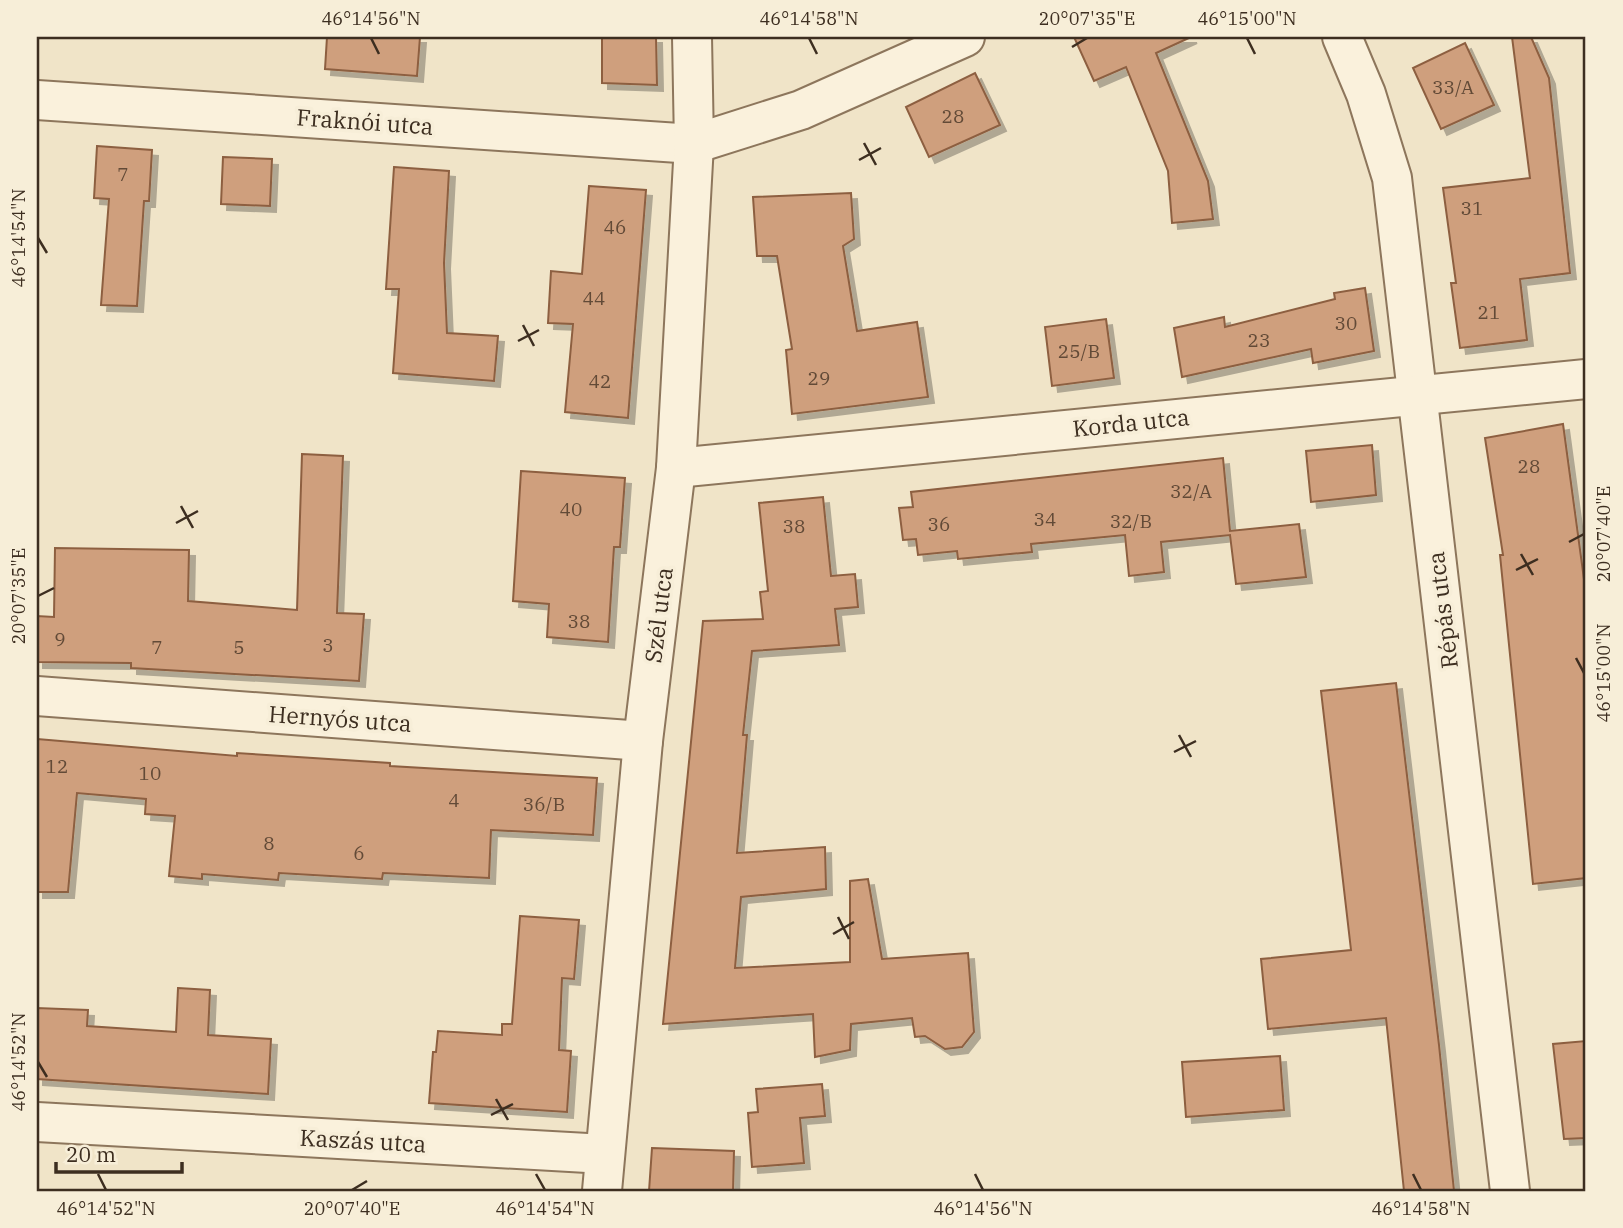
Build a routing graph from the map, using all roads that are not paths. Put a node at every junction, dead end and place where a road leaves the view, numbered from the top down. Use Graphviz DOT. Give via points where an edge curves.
graph roads {
  1 [pos="692,37"];
  2 [pos="965,37"];
  3 [pos="1342,37"];
  4 [pos="37,100"];
  5 [pos="694,144"];
  6 [pos="1586,379"];
  7 [pos="1418,395"];
  8 [pos="676,468"];
  9 [pos="37,696"];
  10 [pos="643,741"];
  11 [pos="37,1122"];
  12 [pos="604,1173"];
  13 [pos="1510,1191"];
  1 -- 5 [label="street, Szél utca"];
  2 -- 5 [label="street" via="801,110"];
  3 -- 7 [label="street, Répás utca" via="1366,94 1392,178"];
  4 -- 5 [label="street, Fraknói utca"];
  5 -- 8 [label="street, Szél utca"];
  6 -- 7 [label="street, Korda utca"];
  7 -- 8 [label="street, Korda utca"];
  7 -- 13 [label="street, Répás utca"];
  8 -- 10 [label="street, Szél utca"];
  9 -- 10 [label="street, Hernyós utca"];
  10 -- 12 [label="street, Szél utca"];
  11 -- 12 [label="street, Kaszás utca"];
}
